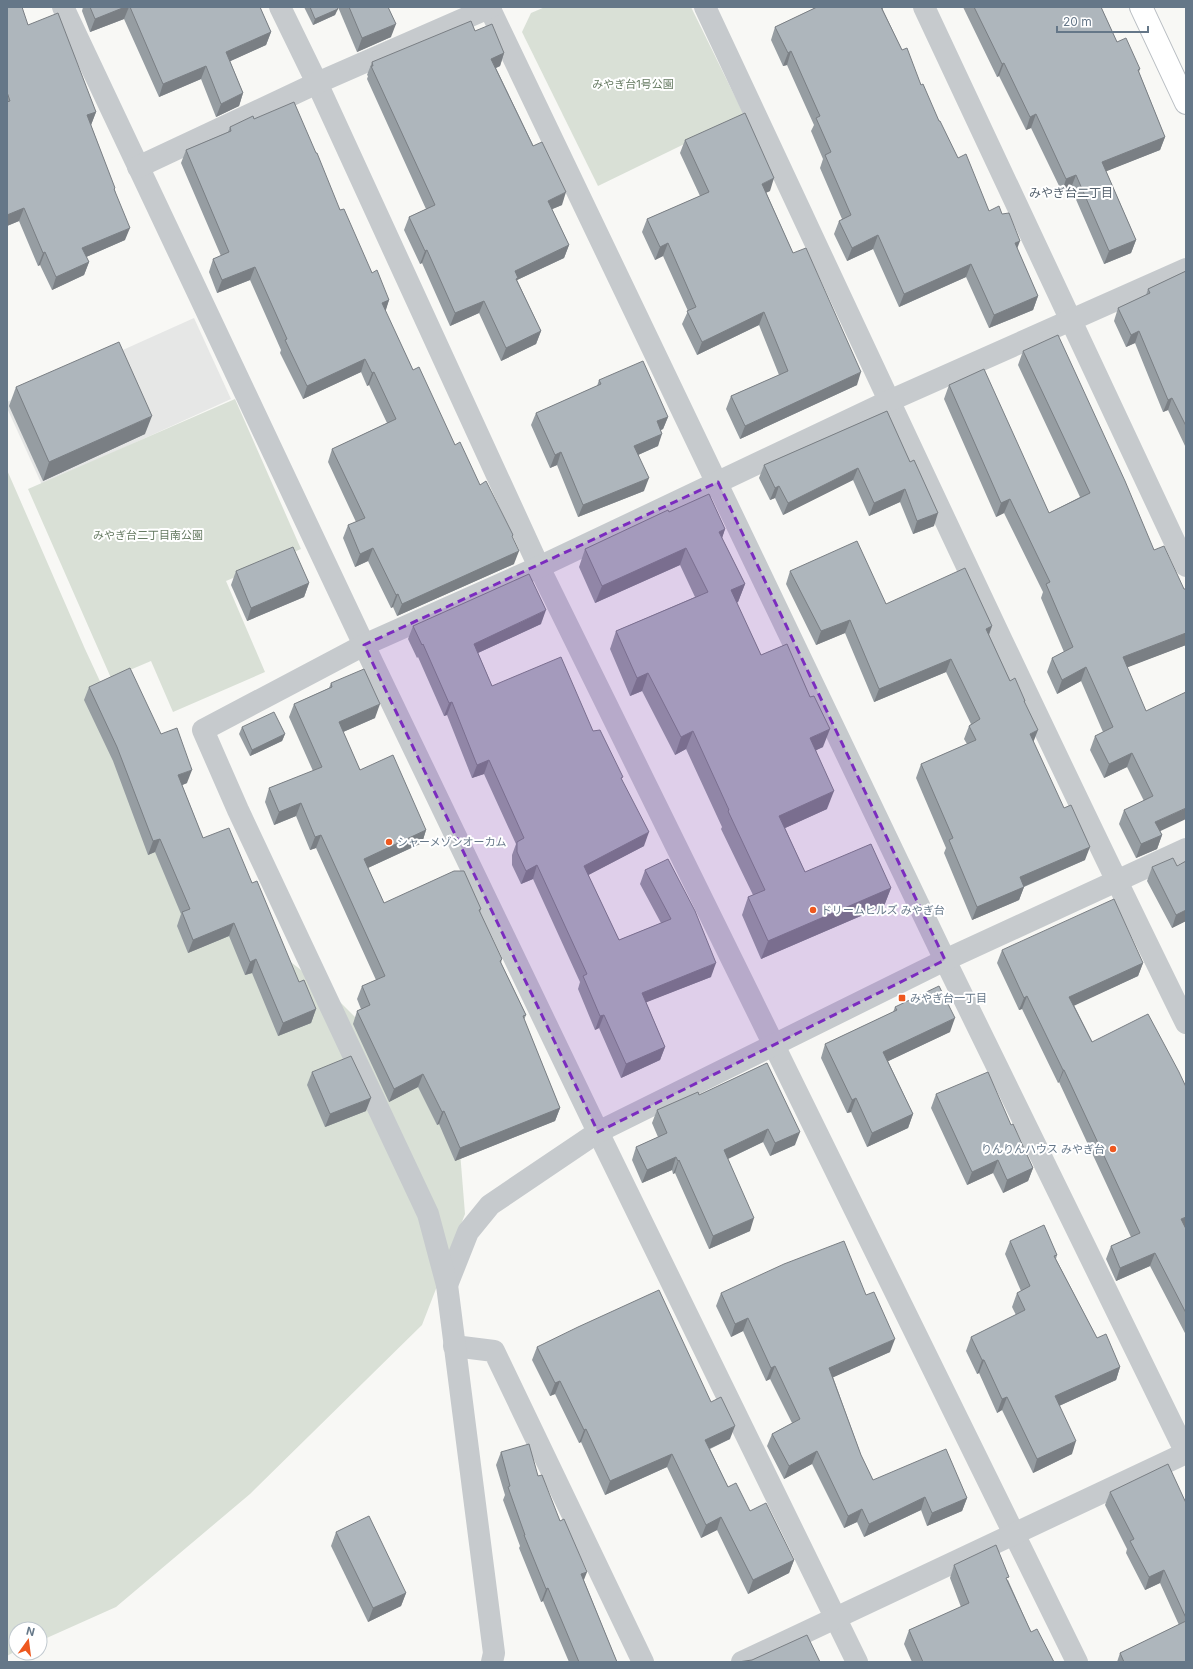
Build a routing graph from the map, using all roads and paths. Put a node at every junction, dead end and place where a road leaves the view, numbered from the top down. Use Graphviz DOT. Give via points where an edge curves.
graph roads {
  1 [pos="63,7"];
  2 [pos="280,7"];
  3 [pos="490,7"];
  4 [pos="705,7"];
  5 [pos="924,7"];
  6 [pos="1141,7"];
  7 [pos="317,84"];
  8 [pos="1186,103"];
  9 [pos="138,167"];
  10 [pos="1186,269"];
  11 [pos="1071,321"];
  12 [pos="889,401"];
  13 [pos="718,482"];
  14 [pos="1186,566"];
  15 [pos="539,567"];
  16 [pos="364,645"];
  17 [pos="1186,849"];
  18 [pos="1116,882"];
  19 [pos="945,960"];
  20 [pos="1186,1023"];
  21 [pos="773,1044"];
  22 [pos="598,1132"];
  23 [pos="447,1285"];
  24 [pos="454,1346"];
  25 [pos="1186,1453"];
  26 [pos="1014,1532"];
  27 [pos="835,1618"];
  28 [pos="492,1662"];
  29 [pos="643,1662"];
  30 [pos="742,1662"];
  31 [pos="856,1662"];
  32 [pos="1077,1662"];
  1 -- 9 [label="street"];
  2 -- 7 [label="street"];
  3 -- 7 [label="street"];
  3 -- 13 [label="street"];
  4 -- 12 [label="street"];
  5 -- 11 [label="street"];
  6 -- 8 [label="street"];
  7 -- 9 [label="street"];
  7 -- 15 [label="street"];
  9 -- 16 [label="street"];
  10 -- 11 [label="street"];
  11 -- 12 [label="street"];
  11 -- 14 [label="street"];
  12 -- 13 [label="street"];
  12 -- 18 [label="street"];
  13 -- 15 [label="street"];
  13 -- 19 [label="street"];
  15 -- 16 [label="street"];
  15 -- 21 [label="street"];
  16 -- 22 [label="street"];
  16 -- 23 [label="street" via="203,730 428,1214"];
  17 -- 18 [label="street"];
  18 -- 19 [label="street"];
  18 -- 20 [label="street"];
  19 -- 21 [label="street"];
  19 -- 25 [label="street"];
  21 -- 22 [label="street"];
  21 -- 26 [label="street"];
  22 -- 23 [label="street" via="490,1205 468,1232"];
  22 -- 27 [label="street"];
  23 -- 24 [label="street"];
  24 -- 28 [label="street" via="494,1653"];
  24 -- 29 [label="street" via="494,1351"];
  25 -- 26 [label="street"];
  26 -- 27 [label="street"];
  26 -- 32 [label="street"];
  27 -- 30 [label="street"];
  27 -- 31 [label="street"];
}
